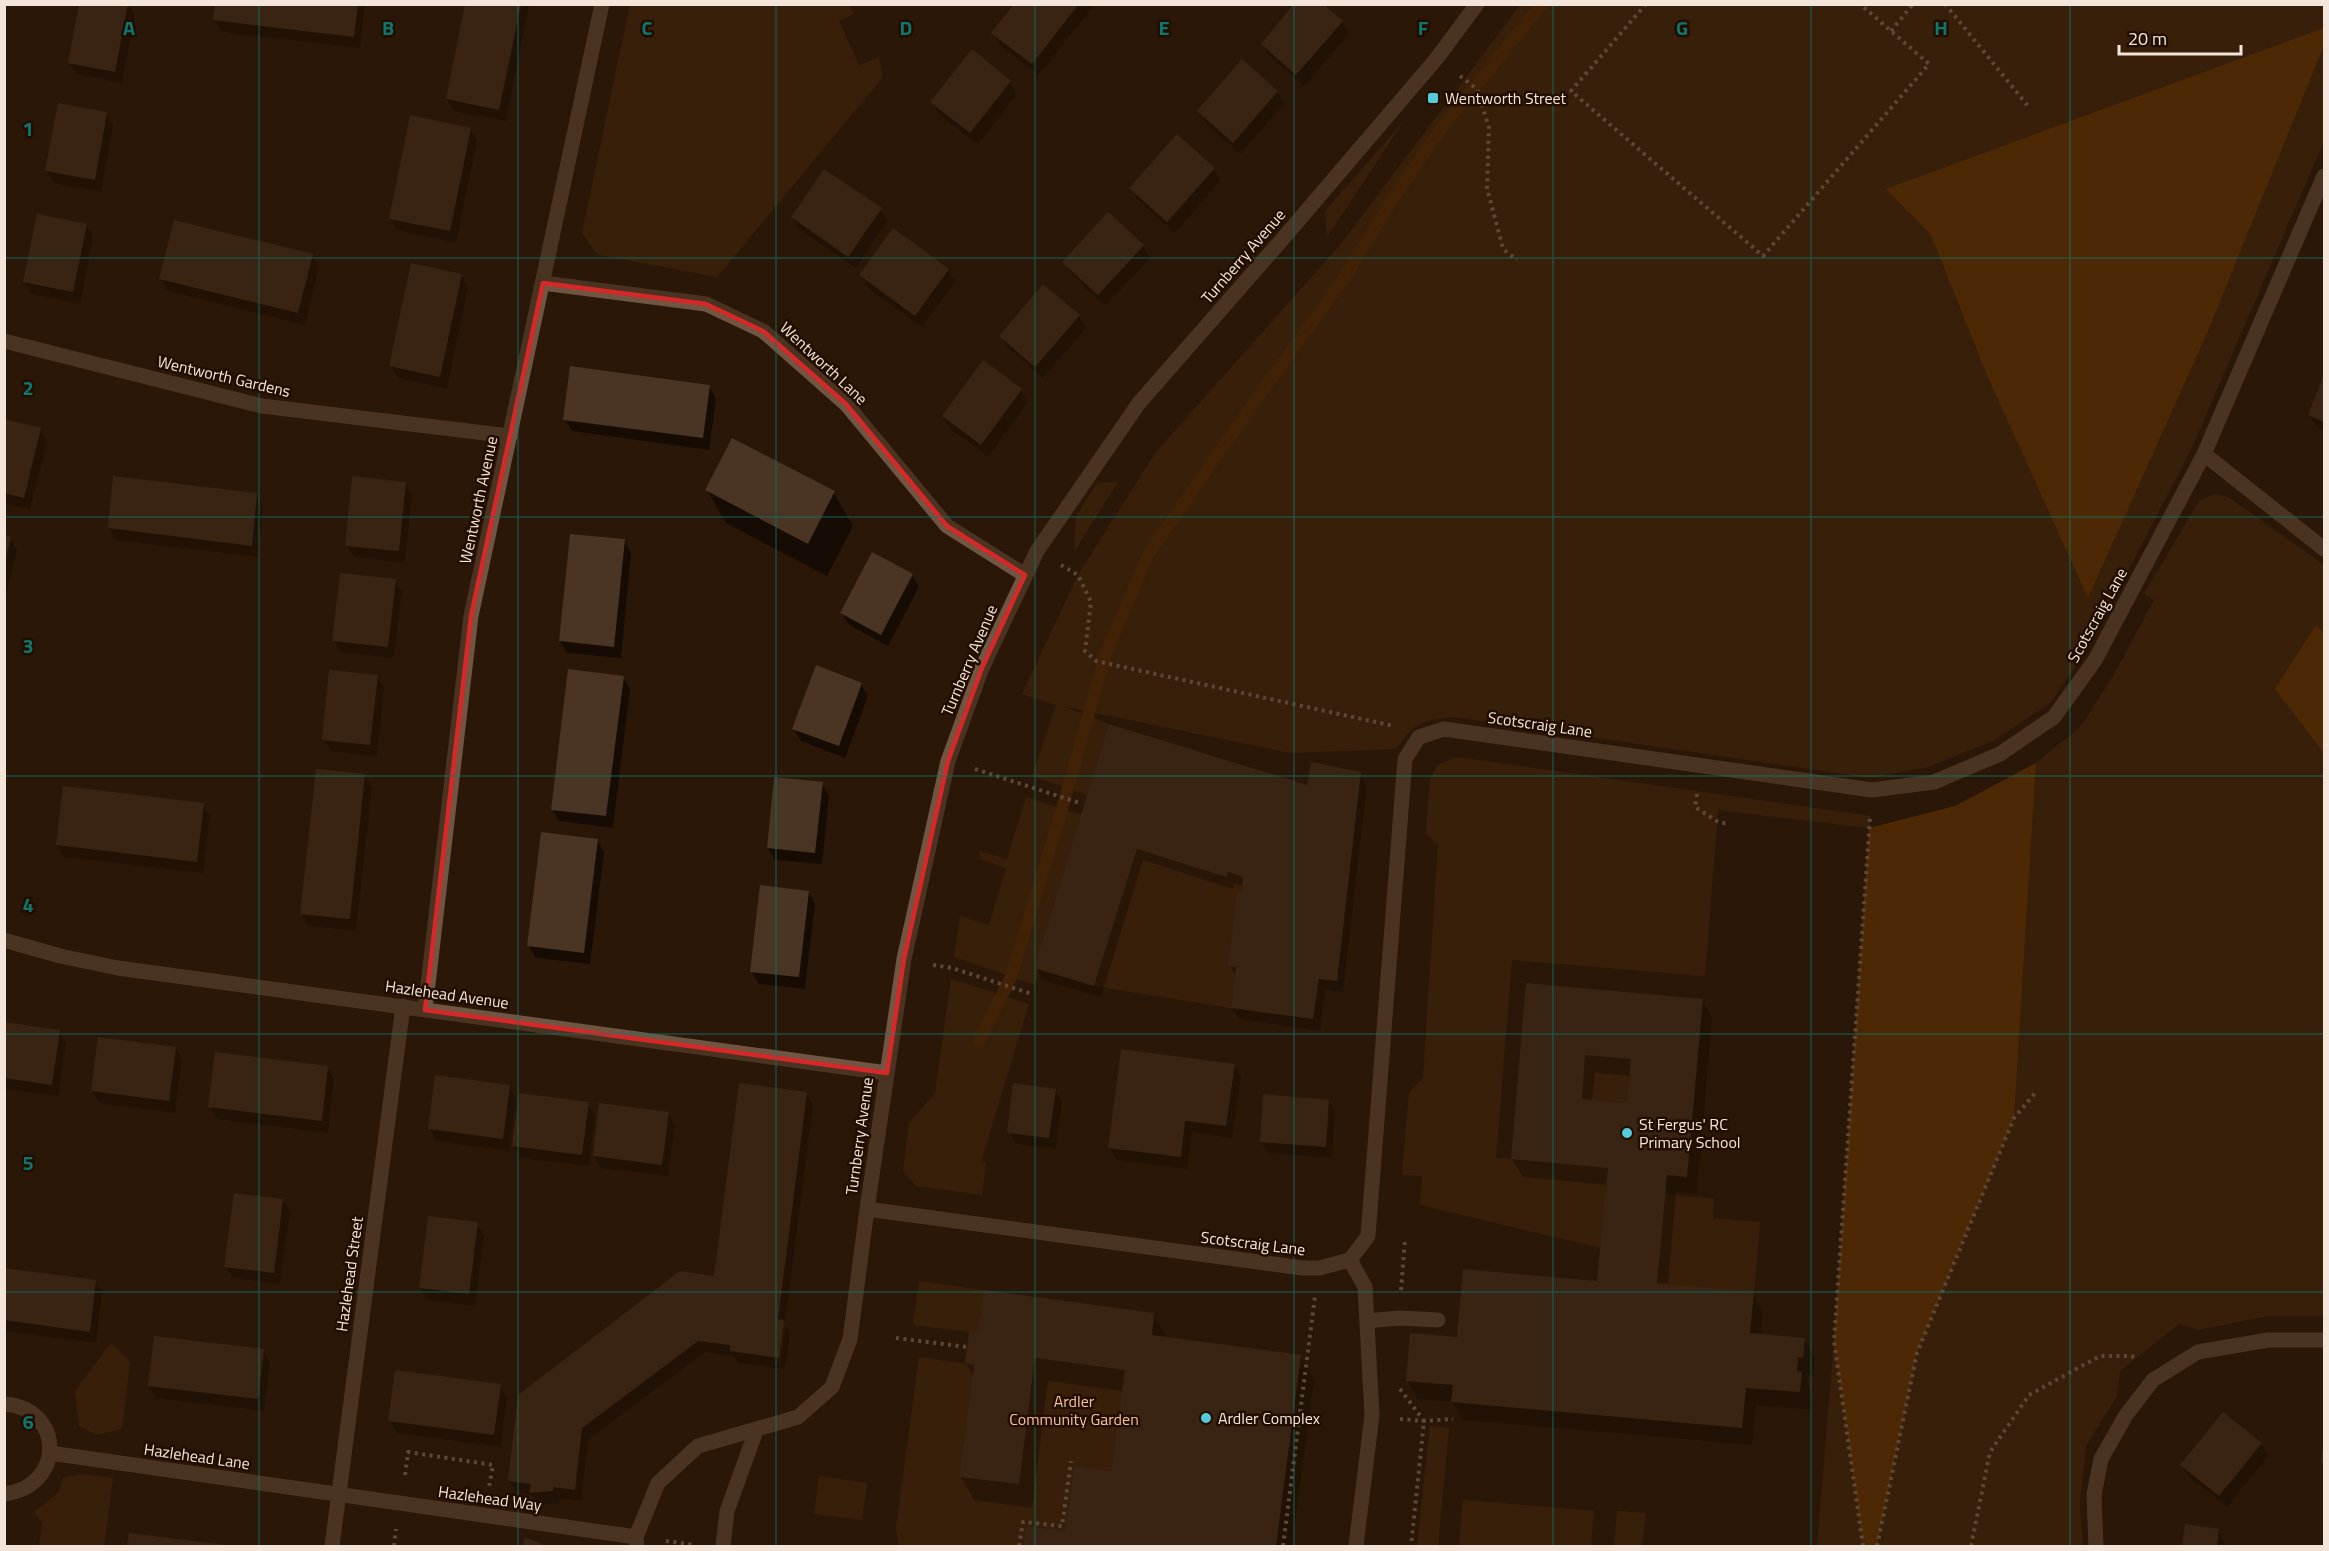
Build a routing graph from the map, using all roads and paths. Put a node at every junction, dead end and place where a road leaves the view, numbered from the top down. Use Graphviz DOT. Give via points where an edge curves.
graph roads {
  1 [pos="602,4"];
  2 [pos="1477,4"];
  3 [pos="1646,4"];
  4 [pos="1860,4"];
  5 [pos="1913,4"];
  6 [pos="1945,4"];
  7 [pos="1891,31"];
  8 [pos="1437,58"];
  9 [pos="2028,106"];
  10 [pos="2325,176"];
  11 [pos="1517,260"];
  12 [pos="543,283"];
  13 [pos="4,341"];
  14 [pos="510,436"];
  15 [pos="2204,454"];
  16 [pos="2325,549"];
  17 [pos="1036,551"];
  18 [pos="1025,575"];
  19 [pos="1419,737"];
  20 [pos="948,761"];
  21 [pos="1700,766"];
  22 [pos="1872,790"];
  23 [pos="1080,803"];
  24 [pos="1729,824"];
  25 [pos="4,940"];
  26 [pos="904,959"];
  27 [pos="1032,994"];
  28 [pos="403,1006"];
  29 [pos="425,1010"];
  30 [pos="887,1073"];
  31 [pos="2036,1092"];
  32 [pos="867,1209"];
  33 [pos="1405,1240"];
  34 [pos="1350,1260"];
  35 [pos="1319,1268"];
  36 [pos="1399,1318"];
  37 [pos="1438,1320"];
  38 [pos="1367,1321"];
  39 [pos="896,1338"];
  40 [pos="2325,1340"];
  41 [pos="967,1347"];
  42 [pos="2153,1380"];
  43 [pos="1395,1382"];
  44 [pos="4,1404"];
  45 [pos="1372,1415"];
  46 [pos="1453,1419"];
  47 [pos="1424,1421"];
  48 [pos="756,1431"];
  49 [pos="50,1453"];
  50 [pos="1071,1461"];
  51 [pos="4,1494"];
  52 [pos="338,1494"];
  53 [pos="637,1542"];
  54 [pos="699,1545"];
  55 [pos="332,1546"];
  56 [pos="723,1546"];
  57 [pos="1019,1546"];
  58 [pos="1283,1546"];
  59 [pos="1356,1546"];
  60 [pos="1411,1546"];
  61 [pos="1863,1546"];
  62 [pos="1877,1546"];
  63 [pos="1971,1546"];
  64 [pos="2096,1546"];
  1 -- 12 [label="street, Wentworth Avenue"];
  2 -- 8 [label="street, Turnberry Avenue"];
  3 -- 7 [label="path" via="1571,92 1763,256 1929,64"];
  4 -- 7 [label="path"];
  5 -- 7 [label="path"];
  6 -- 9 [label="path"];
  8 -- 11 [label="path" via="1477,89 1489,128 1487,188 1503,249"];
  8 -- 17 [label="street, Turnberry Avenue" via="1139,403"];
  10 -- 15 [label="street, Scotscraig Lane"];
  12 -- 14 [label="street, Wentworth Avenue"];
  12 -- 18 [label="street, Wentworth Lane" via="706,304 763,331 846,404 947,526"];
  13 -- 14 [label="street, Wentworth Gardens" via="262,406"];
  14 -- 29 [label="street, Wentworth Avenue" via="471,616"];
  15 -- 16 [label="street"];
  15 -- 22 [label="street, Scotscraig Lane" via="2095,660 2054,717 2000,754 1934,782"];
  17 -- 18 [label="street, Turnberry Avenue"];
  17 -- 19 [label="path" via="1078,575 1091,602 1085,651 1096,661 1409,730"];
  18 -- 20 [label="street, Turnberry Avenue" via="982,668"];
  19 -- 21 [label="street, Scotscraig Lane" via="1444,729"];
  19 -- 34 [label="street" via="1405,759 1368,1236"];
  20 -- 23 [label="path"];
  20 -- 26 [label="street, Turnberry Avenue"];
  21 -- 22 [label="street, Scotscraig Lane"];
  21 -- 24 [label="path" via="1695,807 1718,822"];
  22 -- 61 [label="path" via="1834,1341"];
  25 -- 28 [label="street, Hazlehead Avenue" via="118,968"];
  26 -- 27 [label="path" via="952,968"];
  26 -- 30 [label="street, Turnberry Avenue"];
  28 -- 29 [label="street, Hazlehead Avenue"];
  28 -- 52 [label="street, Hazlehead Street"];
  29 -- 30 [label="street, Hazlehead Avenue"];
  30 -- 32 [label="street, Turnberry Avenue"];
  31 -- 62 [label="path" via="2014,1118 1917,1353"];
  32 -- 35 [label="street, Scotscraig Lane"];
  32 -- 48 [label="street, Turnberry Avenue" via="850,1339 832,1387 798,1418"];
  33 -- 36 [label="path"];
  34 -- 35 [label="street, Scotscraig Lane"];
  34 -- 38 [label="street" via="1365,1287"];
  35 -- 58 [label="path"];
  36 -- 37 [label="street"];
  36 -- 38 [label="street"];
  38 -- 45 [label="street"];
  39 -- 41 [label="path"];
  40 -- 42 [label="street" via="2268,1340 2198,1352"];
  42 -- 63 [label="path" via="2132,1356 2100,1356 2029,1395 1990,1452"];
  42 -- 64 [label="street" via="2126,1415 2101,1459 2094,1495"];
  43 -- 47 [label="path"];
  44 -- 49 [label="street" via="24,1408 41,1422 47,1431"];
  45 -- 47 [label="path"];
  45 -- 59 [label="street"];
  46 -- 47 [label="path"];
  47 -- 60 [label="path"];
  48 -- 53 [label="street, Turnberry Avenue" via="698,1446 658,1483"];
  48 -- 56 [label="street" via="727,1511"];
  49 -- 51 [label="street" via="48,1464 35,1482 26,1489"];
  49 -- 52 [label="street, Hazlehead Lane"];
  50 -- 57 [label="path" via="1062,1526 1023,1522"];
  52 -- 53 [label="street, Hazlehead Way"];
  52 -- 55 [label="street, Hazlehead Street"];
  53 -- 54 [label="path"];
}
